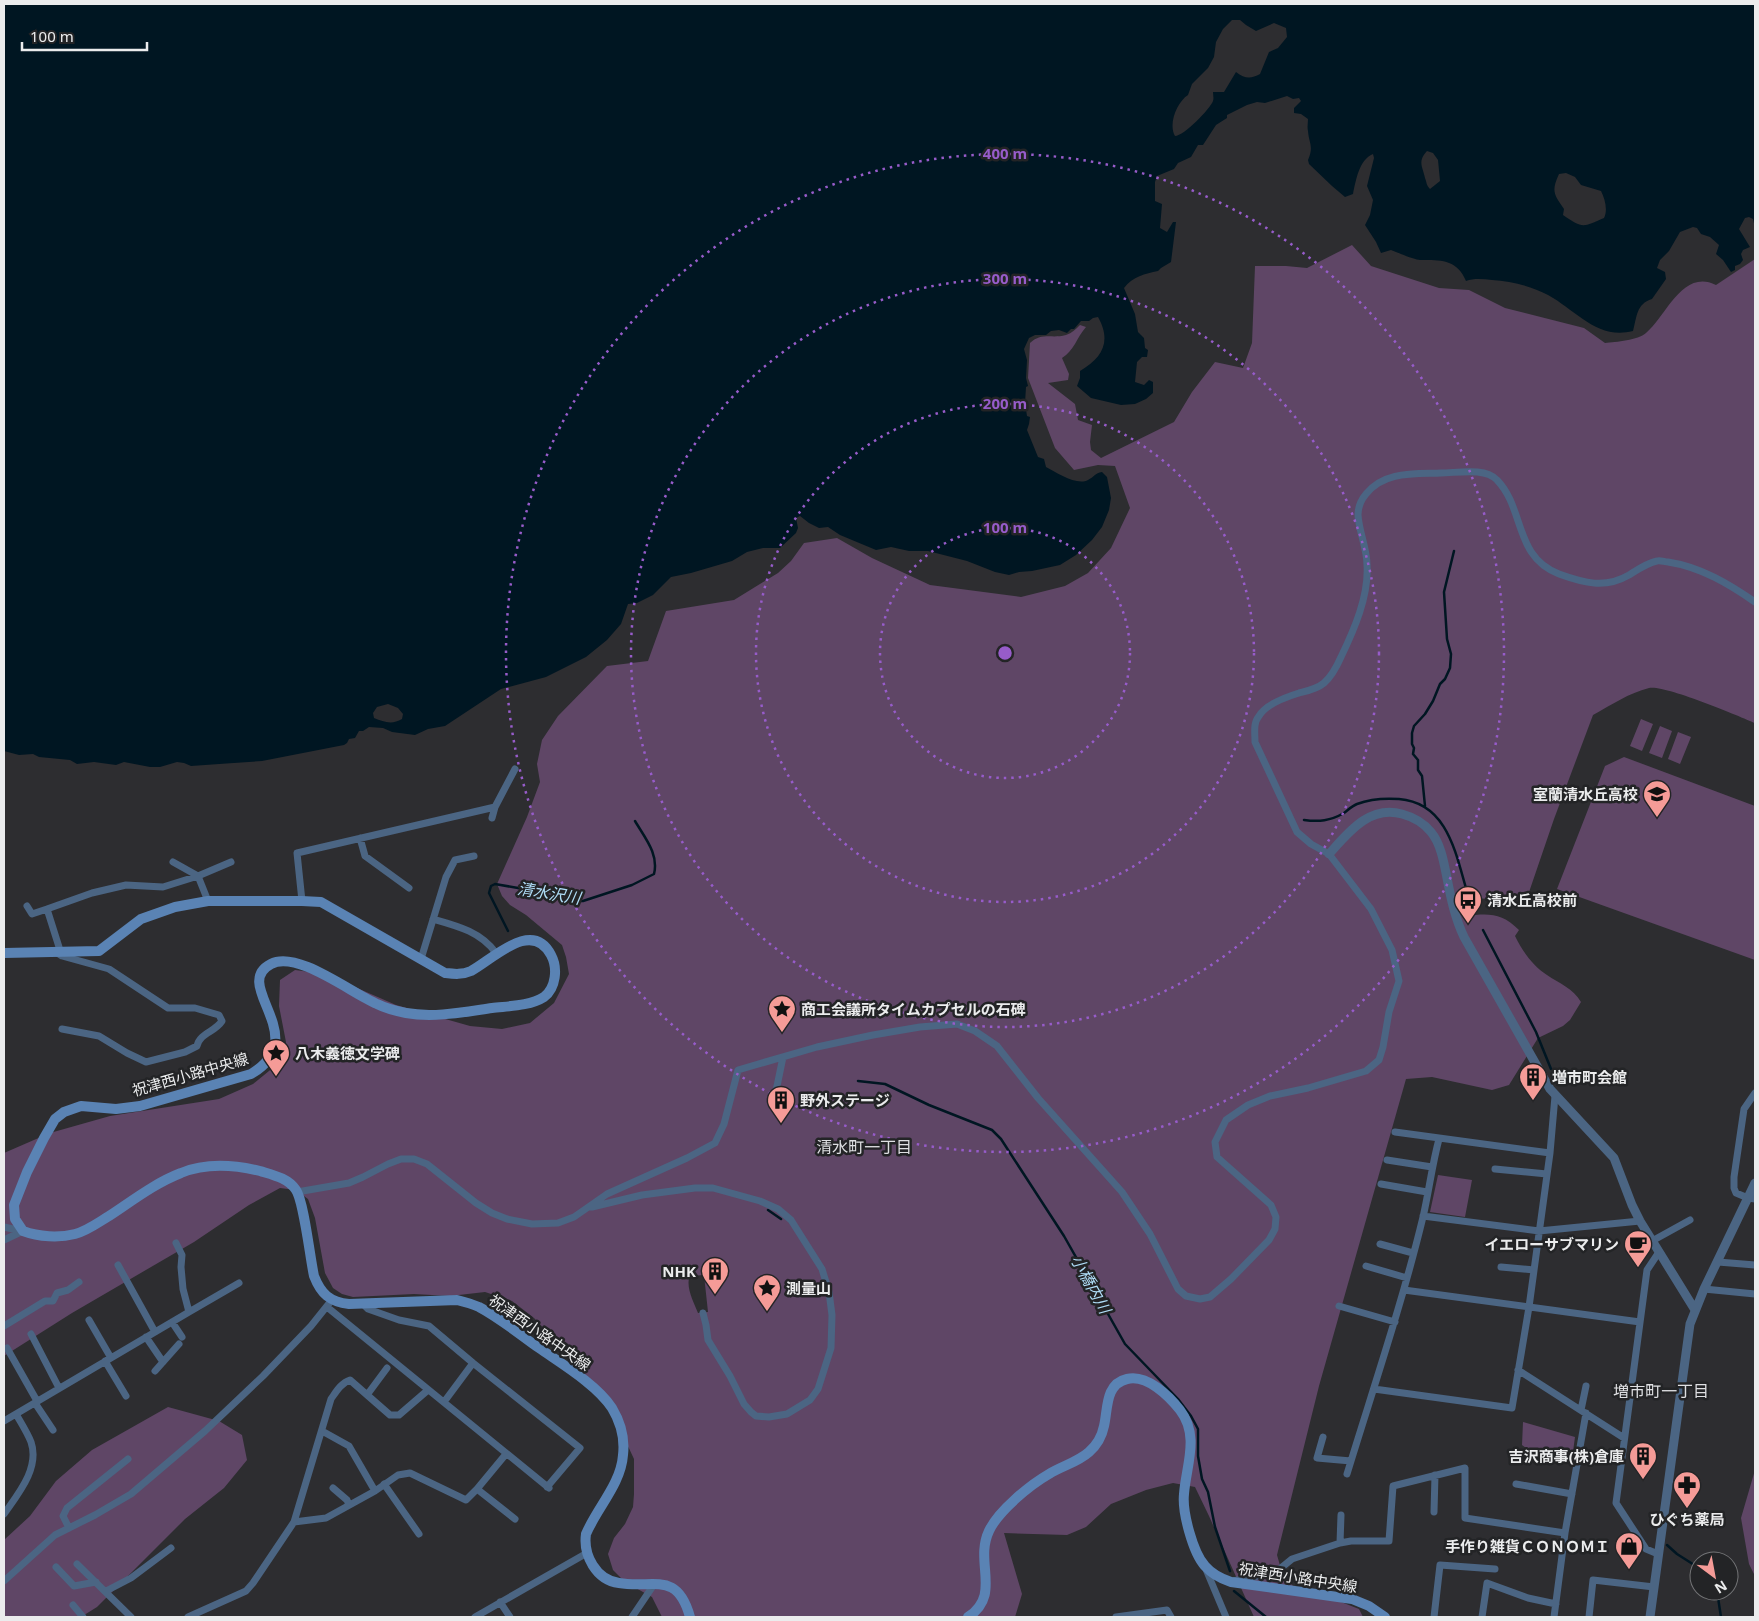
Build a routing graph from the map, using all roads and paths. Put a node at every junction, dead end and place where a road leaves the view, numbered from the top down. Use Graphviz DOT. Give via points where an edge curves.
graph roads {
  1 [pos="1755,602"];
  2 [pos="515,769"];
  3 [pos="495,807"];
  4 [pos="492,818"];
  5 [pos="360,838"];
  6 [pos="1329,854"];
  7 [pos="474,856"];
  8 [pos="173,862"];
  9 [pos="231,862"];
  10 [pos="198,876"];
  11 [pos="409,888"];
  12 [pos="208,901"];
  13 [pos="302,901"];
  14 [pos="27,906"];
  15 [pos="47,909"];
  16 [pos="433,919"];
  17 [pos="56,952"];
  18 [pos="4,953"];
  19 [pos="496,953"];
  20 [pos="421,959"];
  21 [pos="62,1029"];
  22 [pos="783,1057"];
  23 [pos="1755,1092"];
  24 [pos="1555,1096"];
  25 [pos="781,1109"];
  26 [pos="1395,1132"];
  27 [pos="1439,1139"];
  28 [pos="1550,1153"];
  29 [pos="1388,1160"];
  30 [pos="1432,1167"];
  31 [pos="1495,1168"];
  32 [pos="1547,1174"];
  33 [pos="1755,1183"];
  34 [pos="1381,1184"];
  35 [pos="297,1192"];
  36 [pos="1427,1192"];
  37 [pos="1752,1199"];
  38 [pos="589,1207"];
  39 [pos="1423,1216"];
  40 [pos="1640,1220"];
  41 [pos="1690,1220"];
  42 [pos="4,1226"];
  43 [pos="23,1231"];
  44 [pos="1539,1231"];
  45 [pos="4,1240"];
  46 [pos="1652,1241"];
  47 [pos="176,1243"];
  48 [pos="1380,1244"];
  49 [pos="1659,1252"];
  50 [pos="1413,1253"];
  51 [pos="1718,1262"];
  52 [pos="118,1265"];
  53 [pos="1755,1265"];
  54 [pos="1366,1266"];
  55 [pos="1501,1267"];
  56 [pos="1534,1270"];
  57 [pos="1407,1278"];
  58 [pos="79,1282"];
  59 [pos="239,1283"];
  60 [pos="1404,1290"];
  61 [pos="1704,1290"];
  62 [pos="1755,1294"];
  63 [pos="329,1304"];
  64 [pos="362,1304"];
  65 [pos="1339,1306"];
  66 [pos="1529,1307"];
  67 [pos="1694,1310"];
  68 [pos="189,1312"];
  69 [pos="702,1313"];
  70 [pos="89,1320"];
  71 [pos="172,1322"];
  72 [pos="1395,1322"];
  73 [pos="1640,1322"];
  74 [pos="4,1326"];
  75 [pos="155,1332"];
  76 [pos="31,1334"];
  77 [pos="146,1337"];
  78 [pos="7,1348"];
  79 [pos="108,1359"];
  80 [pos="163,1362"];
  81 [pos="473,1363"];
  82 [pos="387,1368"];
  83 [pos="155,1370"];
  84 [pos="1518,1370"];
  85 [pos="1586,1386"];
  86 [pos="59,1388"];
  87 [pos="1374,1389"];
  88 [pos="428,1390"];
  89 [pos="367,1395"];
  90 [pos="126,1396"];
  91 [pos="36,1402"];
  92 [pos="444,1402"];
  93 [pos="1583,1411"];
  94 [pos="16,1414"];
  95 [pos="4,1421"];
  96 [pos="53,1430"];
  97 [pos="322,1431"];
  98 [pos="1323,1437"];
  99 [pos="1624,1438"];
  100 [pos="506,1454"];
  101 [pos="128,1459"];
  102 [pos="1351,1461"];
  103 [pos="1347,1474"];
  104 [pos="1436,1475"];
  105 [pos="384,1484"];
  106 [pos="1516,1484"];
  107 [pos="333,1488"];
  108 [pos="478,1490"];
  109 [pos="375,1491"];
  110 [pos="1572,1494"];
  111 [pos="349,1505"];
  112 [pos="1434,1512"];
  113 [pos="4,1514"];
  114 [pos="1341,1515"];
  115 [pos="515,1519"];
  116 [pos="294,1522"];
  117 [pos="69,1528"];
  118 [pos="1565,1533"];
  119 [pos="419,1534"];
  120 [pos="1340,1543"];
  121 [pos="171,1548"];
  122 [pos="587,1553"];
  123 [pos="1658,1554"];
  124 [pos="78,1564"];
  125 [pos="1204,1566"];
  126 [pos="56,1568"];
  127 [pos="1495,1569"];
  128 [pos="4,1582"];
  129 [pos="96,1582"];
  130 [pos="1230,1582"];
  131 [pos="656,1583"];
  132 [pos="1654,1587"];
  133 [pos="106,1591"];
  134 [pos="500,1602"];
  135 [pos="1556,1604"];
  136 [pos="73,1605"];
  137 [pos="83,1617"];
  138 [pos="131,1617"];
  139 [pos="188,1617"];
  140 [pos="475,1617"];
  141 [pos="510,1617"];
  142 [pos="632,1617"];
  143 [pos="690,1617"];
  144 [pos="968,1617"];
  145 [pos="1120,1617"];
  146 [pos="1171,1617"];
  147 [pos="1226,1617"];
  148 [pos="1385,1617"];
  149 [pos="1434,1617"];
  150 [pos="1482,1617"];
  151 [pos="1554,1617"];
  152 [pos="1589,1617"];
  153 [pos="1650,1617"];
  1 -- 6 [label="street" via="1714,576 1658,560 1611,583 1600,584 1544,567 1532,555 1523,538 1504,488 1495,478 1482,472 1413,474 1381,480 1362,498 1358,509 1368,565 1357,618 1341,658 1324,683 1266,708 1258,716 1254,729 1255,742 1297,832"];
  2 -- 3 [label="street"];
  3 -- 4 [label="street"];
  3 -- 5 [label="street"];
  5 -- 11 [label="street" via="365,856"];
  5 -- 13 [label="street" via="297,853"];
  6 -- 22 [label="street" via="1370,909 1392,950 1399,981 1383,1047 1379,1060 1366,1071 1270,1096 1248,1105 1226,1120 1215,1142 1217,1157 1271,1205 1276,1217 1275,1229 1269,1240 1210,1297 1186,1296 1178,1288 1150,1234 1122,1192 1038,1098 997,1046 975,1030 957,1024 920,1027"];
  6 -- 24 [label="street" via="1358,824 1379,813 1399,813 1422,822 1432,833 1441,854 1464,937"];
  7 -- 16 [label="street" via="455,860"];
  8 -- 10 [label="street"];
  9 -- 10 [label="street"];
  10 -- 12 [label="street"];
  10 -- 15 [label="street" via="163,886 126,886 92,893"];
  12 -- 13 [label="main road, 祝津西小路中央線"];
  12 -- 17 [label="main road, 祝津西小路中央線" via="175,907 141,919 99,951"];
  13 -- 20 [label="main road, 祝津西小路中央線" via="321,902"];
  14 -- 15 [label="street" via="32,914"];
  15 -- 17 [label="street" via="59,947"];
  16 -- 19 [label="street" via="464,928 488,941"];
  16 -- 20 [label="street"];
  17 -- 18 [label="main road, 祝津西小路中央線"];
  17 -- 21 [label="street" via="109,969 168,1008 195,1008 219,1015 222,1021 198,1040 197,1046 146,1062 98,1036"];
  19 -- 20 [label="main road, 祝津西小路中央線" via="470,971 456,974 445,973"];
  19 -- 43 [label="main road, 祝津西小路中央線" via="513,943 530,941 545,946 556,971 547,994 539,1000 441,1015 407,1013 377,1005 295,962 278,960 269,964 259,983 276,1032 275,1049 266,1063 251,1074 140,1106 116,1109 81,1106 64,1112 55,1119 44,1138 14,1205 15,1219"];
  22 -- 25 [label="street" via="776,1091"];
  22 -- 38 [label="street" via="738,1070 724,1124 715,1144 607,1194"];
  23 -- 37 [label="street" via="1744,1109 1734,1177 1736,1193"];
  24 -- 28 [label="street"];
  24 -- 40 [label="street" via="1614,1158"];
  26 -- 27 [label="street"];
  27 -- 28 [label="street"];
  27 -- 30 [label="street"];
  28 -- 32 [label="street"];
  29 -- 30 [label="street"];
  30 -- 36 [label="street"];
  31 -- 32 [label="street"];
  32 -- 44 [label="street"];
  33 -- 37 [label="street"];
  34 -- 36 [label="street"];
  35 -- 38 [label="street" via="349,1183 401,1159 414,1159 427,1164 484,1208 507,1219 532,1224 558,1223 574,1218"];
  35 -- 43 [label="main road" via="290,1183 266,1173 206,1166 172,1177 77,1234 38,1235"];
  35 -- 63 [label="main road" via="314,1276"];
  36 -- 39 [label="street"];
  37 -- 51 [label="street"];
  38 -- 69 [label="street" via="642,1195 712,1188 760,1201 778,1209 791,1220 822,1269 832,1315 831,1348 818,1389 810,1400 787,1414 770,1417 756,1416 751,1412 708,1340"];
  39 -- 44 [label="street"];
  39 -- 50 [label="street"];
  40 -- 44 [label="street"];
  40 -- 46 [label="street"];
  41 -- 46 [label="street"];
  42 -- 43 [label="street"];
  43 -- 45 [label="street"];
  44 -- 56 [label="street"];
  46 -- 49 [label="street"];
  47 -- 68 [label="street" via="182,1255"];
  48 -- 50 [label="street"];
  49 -- 67 [label="street"];
  49 -- 73 [label="street" via="1647,1270"];
  50 -- 57 [label="street"];
  51 -- 53 [label="street"];
  51 -- 61 [label="street"];
  52 -- 75 [label="street"];
  54 -- 57 [label="street"];
  55 -- 56 [label="street"];
  56 -- 66 [label="street"];
  57 -- 60 [label="street"];
  58 -- 74 [label="street" via="57,1293 53,1301 45,1301"];
  59 -- 68 [label="street"];
  60 -- 66 [label="street"];
  60 -- 72 [label="street"];
  61 -- 62 [label="street"];
  61 -- 67 [label="street"];
  63 -- 64 [label="main road, 祝津西小路中央線"];
  63 -- 88 [label="street"];
  63 -- 117 [label="street" via="287,1352 205,1431 131,1494"];
  64 -- 81 [label="street" via="399,1320 429,1326"];
  64 -- 122 [label="main road, 祝津西小路中央線" via="457,1300 469,1303 510,1327 603,1397 622,1430 623,1458 619,1473 586,1534"];
  65 -- 72 [label="street"];
  66 -- 73 [label="street"];
  66 -- 84 [label="street"];
  67 -- 123 [label="street"];
  68 -- 71 [label="street"];
  70 -- 79 [label="street"];
  71 -- 75 [label="street"];
  71 -- 80 [label="street" via="181,1340"];
  72 -- 87 [label="street"];
  73 -- 99 [label="street"];
  75 -- 77 [label="street"];
  76 -- 86 [label="street"];
  77 -- 79 [label="street"];
  77 -- 80 [label="street"];
  78 -- 91 [label="street"];
  79 -- 86 [label="street"];
  79 -- 90 [label="street"];
  80 -- 83 [label="street"];
  81 -- 92 [label="street"];
  81 -- 100 [label="street" via="580,1448 549,1488"];
  82 -- 89 [label="street"];
  84 -- 87 [label="street" via="1512,1408"];
  84 -- 93 [label="street"];
  85 -- 93 [label="street"];
  86 -- 91 [label="street"];
  87 -- 102 [label="street"];
  88 -- 89 [label="street" via="399,1415 390,1415"];
  88 -- 92 [label="street"];
  89 -- 97 [label="street" via="350,1380 347,1381 331,1399"];
  91 -- 94 [label="street"];
  91 -- 96 [label="street"];
  92 -- 100 [label="street"];
  93 -- 99 [label="street"];
  93 -- 110 [label="street"];
  94 -- 95 [label="street"];
  94 -- 113 [label="street" via="31,1442 32,1464 26,1483"];
  97 -- 109 [label="street" via="349,1446"];
  97 -- 116 [label="street"];
  98 -- 102 [label="street" via="1317,1458"];
  99 -- 123 [label="street" via="1616,1503 1646,1549"];
  100 -- 108 [label="street"];
  101 -- 117 [label="street" via="67,1508 63,1516"];
  102 -- 103 [label="street"];
  104 -- 112 [label="street"];
  104 -- 118 [label="street" via="1465,1468 1464,1518"];
  104 -- 120 [label="street" via="1393,1486 1389,1541"];
  105 -- 108 [label="street" via="398,1475 410,1473 466,1500"];
  105 -- 109 [label="street"];
  105 -- 119 [label="street"];
  106 -- 110 [label="street"];
  107 -- 111 [label="street" via="348,1500"];
  108 -- 115 [label="street"];
  109 -- 111 [label="street"];
  110 -- 118 [label="street"];
  111 -- 116 [label="street" via="326,1518"];
  114 -- 120 [label="street"];
  116 -- 139 [label="street" via="246,1591"];
  117 -- 128 [label="street" via="41,1547"];
  118 -- 135 [label="street"];
  120 -- 130 [label="street" via="1292,1559 1276,1572"];
  121 -- 133 [label="street" via="131,1578"];
  122 -- 131 [label="main road" via="590,1562 610,1581 619,1584"];
  122 -- 134 [label="street"];
  123 -- 132 [label="street"];
  124 -- 129 [label="street"];
  125 -- 130 [label="main road, 祝津西小路中央線"];
  125 -- 144 [label="main road" via="1192,1539 1184,1505 1191,1460 1189,1428 1174,1402 1156,1387 1140,1379 1127,1379 1111,1391 1100,1440 1089,1452 1026,1489 997,1518 985,1542 986,1596 976,1612"];
  125 -- 147 [label="street"];
  126 -- 129 [label="street" via="74,1586"];
  127 -- 149 [label="street" via="1440,1565"];
  129 -- 133 [label="street"];
  130 -- 148 [label="main road, 祝津西小路中央線" via="1352,1599"];
  131 -- 142 [label="street"];
  131 -- 143 [label="main road" via="668,1586 681,1597"];
  132 -- 152 [label="street" via="1593,1580"];
  132 -- 153 [label="street"];
  133 -- 138 [label="street"];
  134 -- 140 [label="street"];
  134 -- 141 [label="street"];
  135 -- 150 [label="street" via="1487,1583"];
  135 -- 151 [label="street"];
  136 -- 137 [label="street"];
  145 -- 146 [label="street" via="1167,1610"];
}
